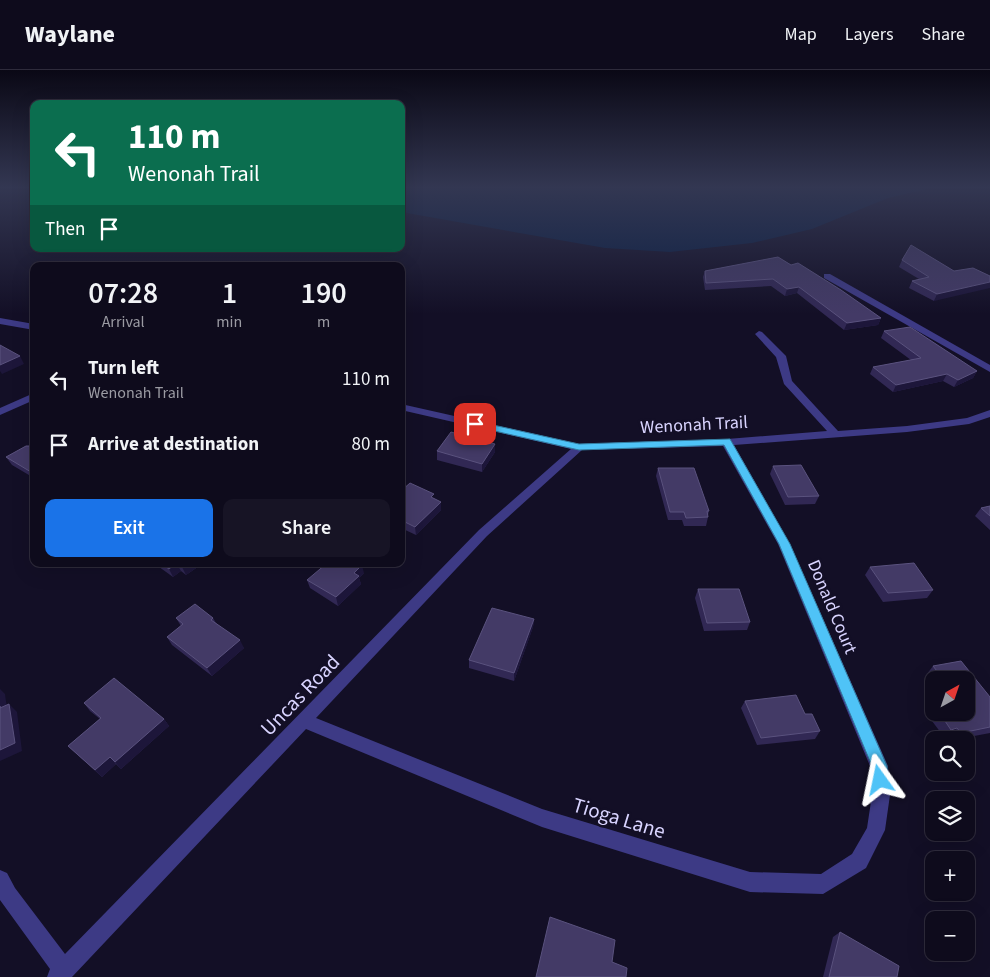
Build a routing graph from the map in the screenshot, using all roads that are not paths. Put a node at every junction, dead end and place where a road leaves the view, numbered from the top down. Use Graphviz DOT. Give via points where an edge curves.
graph roads {
  1 [pos="827,276"];
  2 [pos="0,321"];
  3 [pos="30,326"];
  4 [pos="759,334"];
  5 [pos="990,369"];
  6 [pos="30,398"];
  7 [pos="405,408"];
  8 [pos="0,412"];
  9 [pos="990,413"];
  10 [pos="835,434"];
  11 [pos="727,442"];
  12 [pos="579,447"];
  13 [pos="305,721"];
  14 [pos="881,795"];
  15 [pos="0,880"];
  16 [pos="60,974"];
  1 -- 5 [label="street"];
  2 -- 3 [label="street"];
  4 -- 10 [label="street" via="781,356 787,382"];
  6 -- 8 [label="street"];
  7 -- 12 [label="street, Wenonah Trail"];
  9 -- 10 [label="street, Wenonah Trail" via="968,421"];
  10 -- 11 [label="street, Wenonah Trail"];
  11 -- 12 [label="street, Wenonah Trail"];
  11 -- 14 [label="street, Donald Court" via="784,544 879,766"];
  12 -- 13 [label="street, Uncas Road" via="483,534"];
  13 -- 14 [label="street, Tioga Lane" via="542,818 750,882 823,884 859,861 876,830"];
  13 -- 16 [label="street, Uncas Road"];
  15 -- 16 [label="street"];
}
